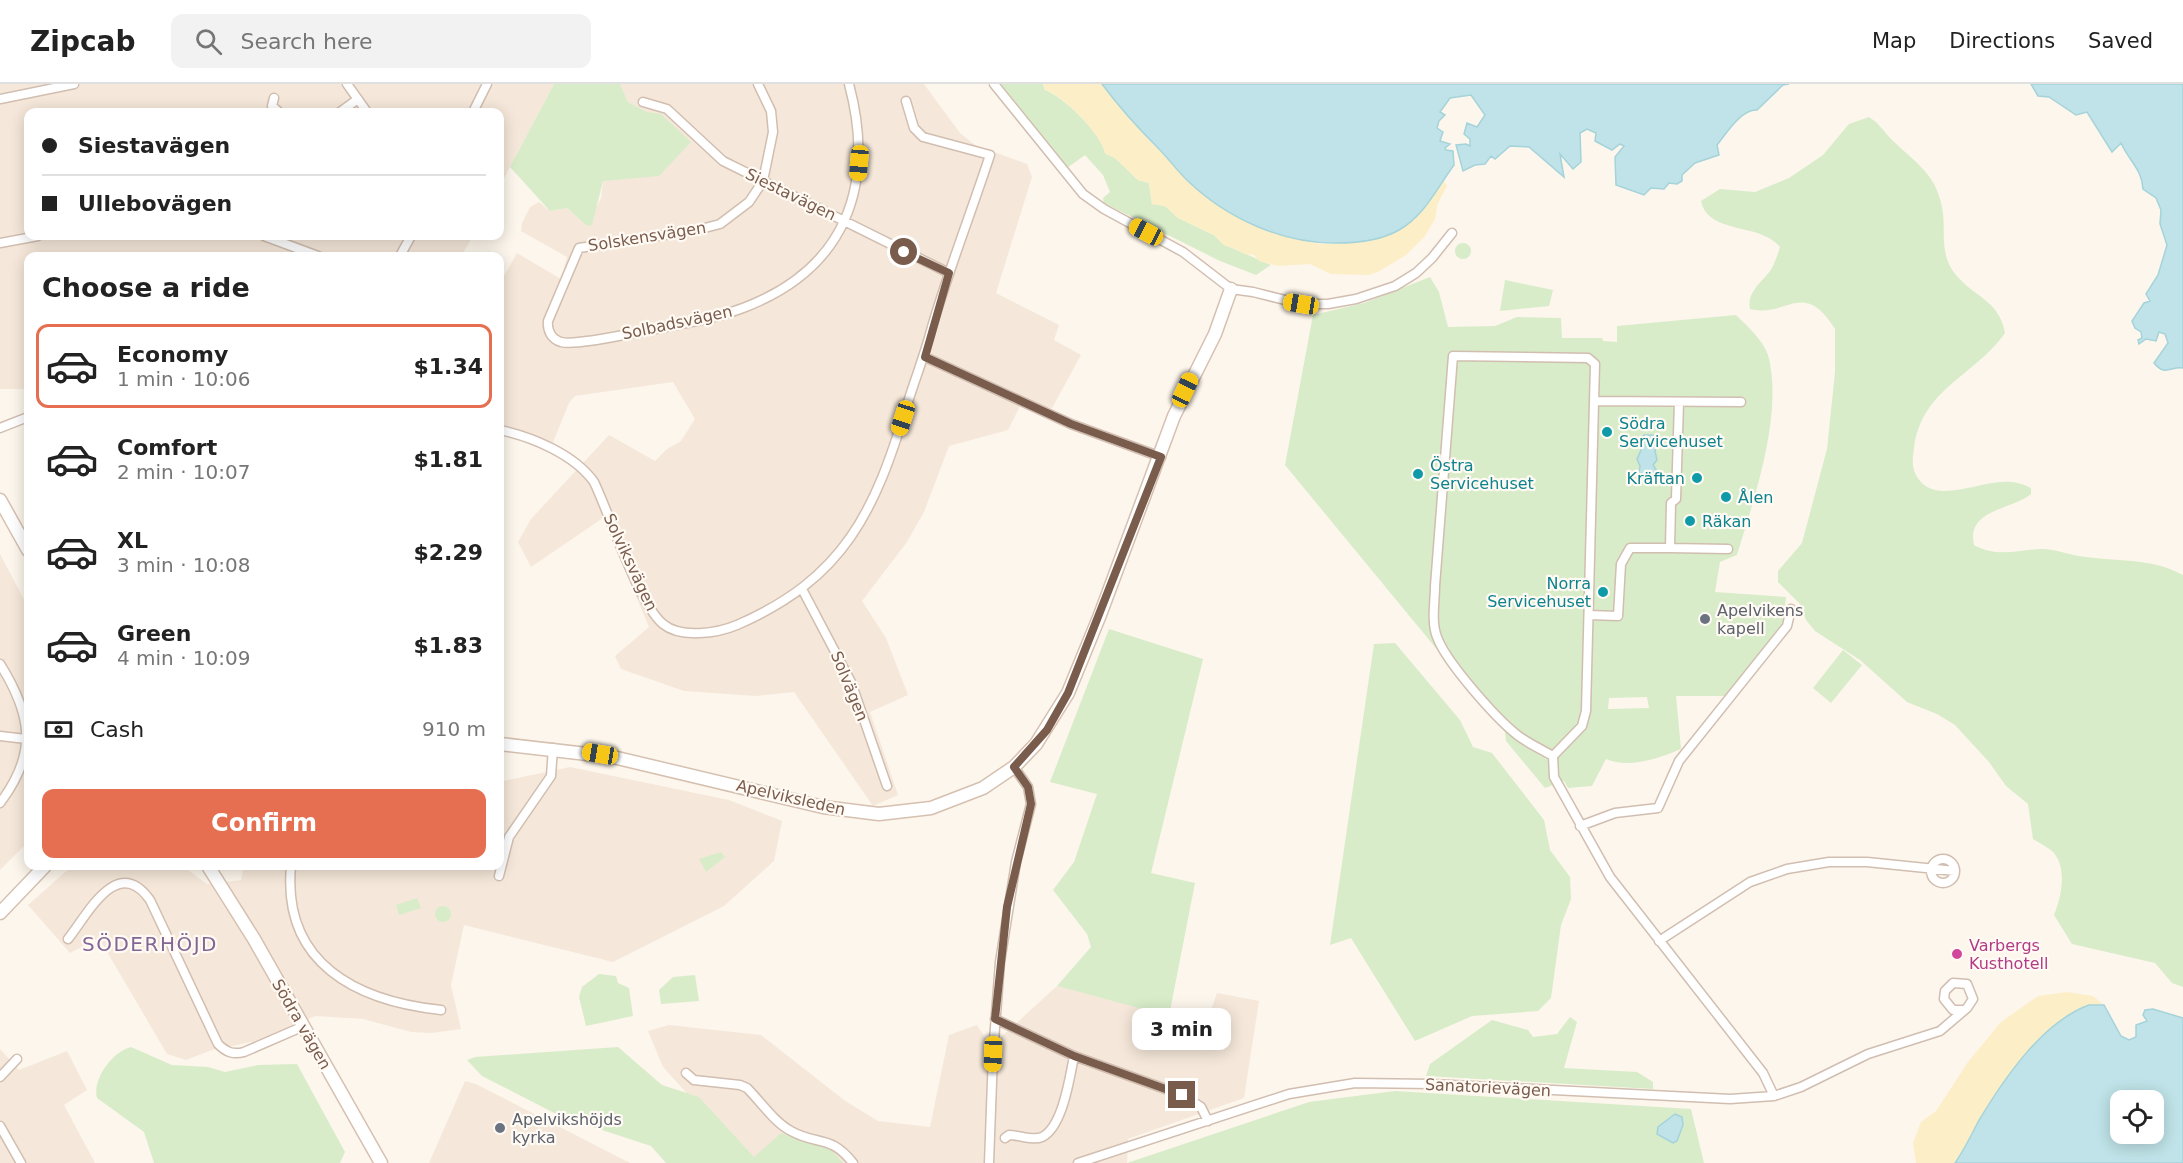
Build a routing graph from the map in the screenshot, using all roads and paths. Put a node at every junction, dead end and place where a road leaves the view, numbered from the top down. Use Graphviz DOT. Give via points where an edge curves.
graph roads {
  1 [pos="74,84"];
  2 [pos="347,84"];
  3 [pos="487,84"];
  4 [pos="758,84"];
  5 [pos="849,84"];
  6 [pos="994,84"];
  7 [pos="274,98"];
  8 [pos="0,99"];
  9 [pos="358,99"];
  10 [pos="906,101"];
  11 [pos="643,102"];
  12 [pos="274,108"];
  13 [pos="346,108"];
  14 [pos="364,108"];
  15 [pos="475,108"];
  16 [pos="763,181"];
  17 [pos="846,221"];
  18 [pos="1452,233"];
  19 [pos="24,239"];
  20 [pos="275,240"];
  21 [pos="0,243"];
  22 [pos="307,252"];
  23 [pos="949,273"];
  24 [pos="1231,289"];
  25 [pos="552,336"];
  26 [pos="925,357"];
  27 [pos="1596,401"];
  28 [pos="1679,402"];
  29 [pos="1740,402"];
  30 [pos="24,419"];
  31 [pos="0,428"];
  32 [pos="504,431"];
  33 [pos="1161,457"];
  34 [pos="0,500"];
  35 [pos="24,543"];
  36 [pos="1670,548"];
  37 [pos="1728,549"];
  38 [pos="802,590"];
  39 [pos="1791,609"];
  40 [pos="1589,615"];
  41 [pos="0,664"];
  42 [pos="24,711"];
  43 [pos="0,736"];
  44 [pos="24,739"];
  45 [pos="504,744"];
  46 [pos="24,747"];
  47 [pos="553,748"];
  48 [pos="1552,756"];
  49 [pos="1014,767"];
  50 [pos="887,786"];
  51 [pos="0,803"];
  52 [pos="1580,826"];
  53 [pos="504,856"];
  54 [pos="41,870"];
  55 [pos="47,870"];
  56 [pos="206,870"];
  57 [pos="211,870"];
  58 [pos="291,870"];
  59 [pos="501,870"];
  60 [pos="1955,871"];
  61 [pos="499,876"];
  62 [pos="221,886"];
  63 [pos="24,888"];
  64 [pos="0,913"];
  65 [pos="68,939"];
  66 [pos="1659,941"];
  67 [pos="441,1010"];
  68 [pos="1962,1010"];
  69 [pos="995,1019"];
  70 [pos="304,1026"];
  71 [pos="1074,1056"];
  72 [pos="17,1059"];
  73 [pos="687,1073"];
  74 [pos="0,1077"];
  75 [pos="1774,1096"];
  76 [pos="1208,1120"];
  77 [pos="0,1126"];
  78 [pos="1005,1138"];
  79 [pos="21,1163"];
  80 [pos="381,1163"];
  81 [pos="853,1163"];
  82 [pos="989,1163"];
  83 [pos="1079,1163"];
  1 -- 8 [label="street"];
  2 -- 9 [label="street"];
  3 -- 15 [label="street"];
  4 -- 16 [label="street, Solskensvägen" via="774,125"];
  5 -- 17 [label="street, Solbadsvägen" via="859,163"];
  6 -- 24 [label="street" via="1083,194 1184,252"];
  7 -- 12 [label="street"];
  9 -- 13 [label="street"];
  9 -- 14 [label="street"];
  10 -- 23 [label="street, Solviksvägen" via="914,128 923,137 990,155"];
  11 -- 16 [label="street, Siestavägen" via="667,109 716,157"];
  16 -- 17 [label="street, Siestavägen"];
  16 -- 25 [label="street, Solskensvägen" via="755,197 720,224 579,248 549,314 547,327"];
  17 -- 23 [label="street, Siestavägen"];
  17 -- 25 [label="street, Solbadsvägen" via="804,273 745,308 581,341 562,342"];
  18 -- 24 [label="street" via="1416,273 1356,299 1301,304"];
  19 -- 21 [label="street"];
  20 -- 22 [label="street"];
  23 -- 26 [label="street, Solviksvägen"];
  24 -- 33 [label="street, Apelviksleden" via="1215,334 1174,416"];
  26 -- 33 [label="street" via="1071,424"];
  26 -- 38 [label="street, Solviksvägen" via="872,504 838,554"];
  27 -- 28 [label="street"];
  27 -- 40 [label="street"];
  27 -- 48 [label="street" via="1597,372 1588,358 1453,356 1435,586 1437,636 1443,650 1488,705 1517,735"];
  28 -- 29 [label="street"];
  28 -- 36 [label="street"];
  30 -- 31 [label="street"];
  32 -- 38 [label="street, Solviksvägen" via="547,447 587,473 649,606 667,627 721,630 769,610"];
  33 -- 49 [label="street, Apelviksleden" via="1068,693 1047,730"];
  34 -- 35 [label="street"];
  36 -- 37 [label="street"];
  36 -- 40 [label="street" via="1630,548 1621,564 1618,616"];
  38 -- 50 [label="street, Solvägen" via="851,682"];
  39 -- 52 [label="street" via="1787,626 1679,761 1658,808 1615,813"];
  40 -- 48 [label="street" via="1586,711 1582,726"];
  41 -- 42 [label="street"];
  43 -- 44 [label="street"];
  45 -- 47 [label="street, Apelviksleden"];
  46 -- 51 [label="street" via="17,776"];
  47 -- 49 [label="street, Apelviksleden" via="655,765 823,807 879,814 913,812 956,801"];
  47 -- 53 [label="street" via="551,776 509,837"];
  48 -- 52 [label="street" via="1554,777"];
  49 -- 69 [label="street" via="1028,787 1031,804 1007,907"];
  52 -- 66 [label="street" via="1610,877"];
  54 -- 63 [label="street"];
  55 -- 63 [label="street"];
  56 -- 62 [label="street, Södra vägen"];
  57 -- 62 [label="street, Södra vägen"];
  58 -- 67 [label="street" via="290,897 298,927 314,956 351,986 373,997"];
  59 -- 61 [label="street"];
  60 -- 66 [label="street" via="1840,861 1779,871 1750,882"];
  62 -- 70 [label="street, Södra vägen"];
  63 -- 64 [label="street"];
  65 -- 70 [label="street" via="98,897 112,886 126,883 150,900 223,1049 237,1054"];
  66 -- 75 [label="street" via="1763,1073"];
  68 -- 75 [label="street, Sanatorievägen" via="1940,1031 1868,1054"];
  69 -- 71 [label="street"];
  69 -- 82 [label="street"];
  70 -- 80 [label="street, Södra vägen"];
  71 -- 76 [label="street" via="1182,1095 1201,1107"];
  71 -- 78 [label="street" via="1064,1103 1047,1132 1038,1138"];
  72 -- 74 [label="street"];
  73 -- 81 [label="street" via="694,1080 747,1088 785,1127 836,1145"];
  75 -- 76 [label="street, Sanatorievägen" via="1730,1100 1355,1083 1290,1094"];
  76 -- 83 [label="street, Sanatorievägen"];
  77 -- 79 [label="street"];
}
